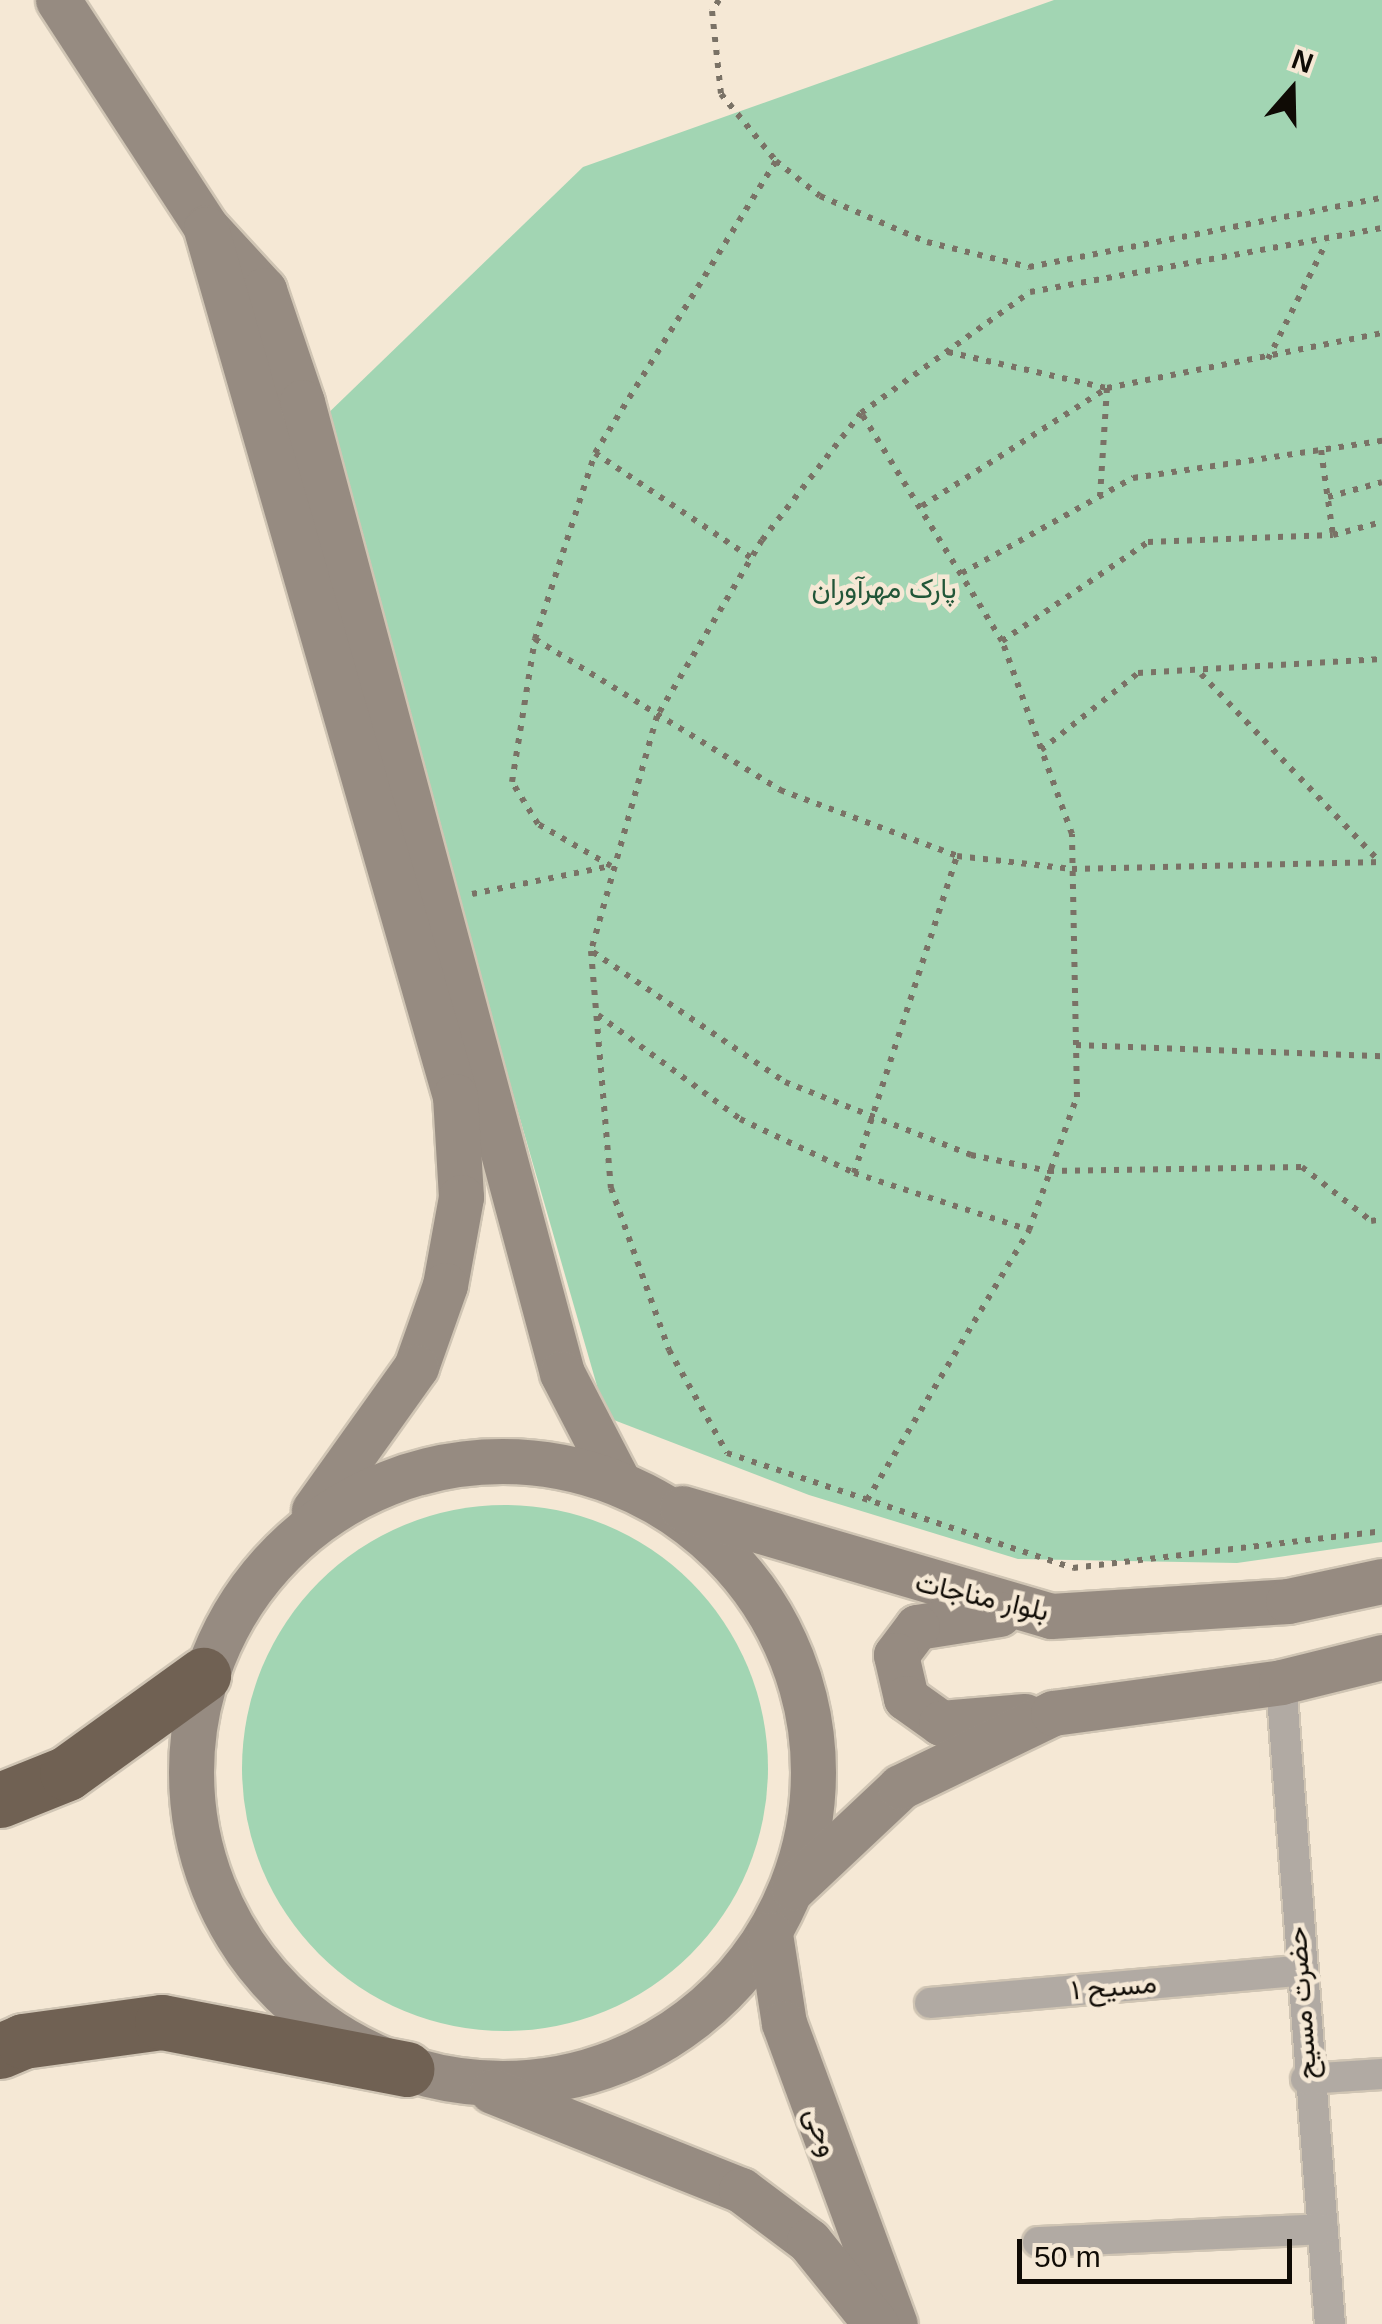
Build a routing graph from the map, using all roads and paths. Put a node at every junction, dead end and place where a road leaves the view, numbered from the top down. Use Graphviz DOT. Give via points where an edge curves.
graph roads {
  1 [pos="58,0"];
  2 [pos="718,0"];
  3 [pos="776,161"];
  4 [pos="1382,198"];
  5 [pos="206,227"];
  6 [pos="1382,228"];
  7 [pos="1327,242"];
  8 [pos="1382,332"];
  9 [pos="947,352"];
  10 [pos="1268,359"];
  11 [pos="1107,388"];
  12 [pos="861,413"];
  13 [pos="1382,441"];
  14 [pos="1321,450"];
  15 [pos="595,453"];
  16 [pos="1382,482"];
  17 [pos="1100,496"];
  18 [pos="1328,497"];
  19 [pos="922,506"];
  20 [pos="1382,522"];
  21 [pos="1332,535"];
  22 [pos="751,558"];
  23 [pos="962,573"];
  24 [pos="535,639"];
  25 [pos="1002,641"];
  26 [pos="1382,659"];
  27 [pos="1200,674"];
  28 [pos="657,716"];
  29 [pos="1041,750"];
  30 [pos="957,856"];
  31 [pos="1381,862"];
  32 [pos="611,866"];
  33 [pos="1072,869"];
  34 [pos="433,902"];
  35 [pos="591,951"];
  36 [pos="596,1014"];
  37 [pos="1076,1046"];
  38 [pos="1382,1056"];
  39 [pos="872,1120"];
  40 [pos="1049,1171"];
  41 [pos="854,1172"];
  42 [pos="1382,1219"];
  43 [pos="1029,1230"];
  44 [pos="636,1491"];
  45 [pos="867,1500"];
  46 [pos="1382,1531"];
  47 [pos="292,1538"];
  48 [pos="1382,1581"];
  49 [pos="1051,1616"];
  50 [pos="1382,1657"];
  51 [pos="203,1675"];
  52 [pos="1282,1682"];
  53 [pos="1053,1713"];
  54 [pos="67,1774"];
  55 [pos="0,1800"];
  56 [pos="0,1820"];
  57 [pos="792,1889"];
  58 [pos="770,1934"];
  59 [pos="1299,1971"];
  60 [pos="930,2003"];
  61 [pos="0,2020"];
  62 [pos="162,2022"];
  63 [pos="0,2051"];
  64 [pos="407,2069"];
  65 [pos="1382,2074"];
  66 [pos="1306,2080"];
  67 [pos="472,2082"];
  68 [pos="1323,2229"];
  69 [pos="1038,2242"];
  70 [pos="876,2324"];
  71 [pos="895,2324"];
  72 [pos="1330,2324"];
  1 -- 5 [label="main road"];
  2 -- 3 [label="path" via="712,11 721,94"];
  3 -- 4 [label="path" via="820,196 926,242 1029,267"];
  3 -- 15 [label="path"];
  5 -- 34 [label="main road" via="264,290 302,402"];
  5 -- 47 [label="main road" via="421,976 457,1130 461,1198 445,1286 416,1366"];
  6 -- 7 [label="path"];
  7 -- 9 [label="path" via="1030,292"];
  7 -- 10 [label="path"];
  8 -- 10 [label="path"];
  9 -- 11 [label="path"];
  9 -- 12 [label="path"];
  10 -- 11 [label="path"];
  11 -- 17 [label="path"];
  11 -- 19 [label="path"];
  12 -- 19 [label="path"];
  12 -- 22 [label="path"];
  13 -- 14 [label="path"];
  14 -- 17 [label="path" via="1133,478"];
  14 -- 18 [label="path"];
  15 -- 22 [label="path"];
  15 -- 24 [label="path"];
  16 -- 18 [label="path"];
  17 -- 23 [label="path"];
  18 -- 21 [label="path"];
  19 -- 23 [label="path"];
  20 -- 21 [label="path"];
  21 -- 25 [label="path" via="1148,542"];
  22 -- 28 [label="path"];
  23 -- 25 [label="path"];
  24 -- 28 [label="path"];
  24 -- 32 [label="path" via="512,782 538,824"];
  25 -- 29 [label="path"];
  26 -- 27 [label="path"];
  27 -- 29 [label="path" via="1138,673"];
  27 -- 31 [label="path"];
  28 -- 30 [label="path" via="780,790"];
  28 -- 32 [label="path"];
  29 -- 33 [label="path" via="1072,834"];
  30 -- 33 [label="path"];
  30 -- 39 [label="path"];
  31 -- 33 [label="path"];
  32 -- 34 [label="path"];
  32 -- 35 [label="path"];
  33 -- 37 [label="path"];
  34 -- 44 [label="main road" via="562,1373"];
  35 -- 36 [label="path"];
  35 -- 39 [label="path" via="785,1082"];
  36 -- 41 [label="path" via="740,1119"];
  36 -- 45 [label="path" via="611,1188 668,1350 727,1453"];
  37 -- 38 [label="path"];
  37 -- 40 [label="path" via="1077,1097"];
  39 -- 40 [label="path"];
  39 -- 41 [label="path"];
  40 -- 42 [label="path" via="1302,1167 1371,1221"];
  40 -- 43 [label="path"];
  41 -- 43 [label="path"];
  43 -- 45 [label="path"];
  44 -- 47 [label="main road, بلوار مناجات" via="535,1462 448,1464 365,1491"];
  44 -- 49 [label="main road, بلوار مناجات"];
  44 -- 57 [label="main road" via="714,1543 750,1586 796,1668 813,1760 811,1816"];
  45 -- 46 [label="path" via="1073,1568"];
  47 -- 51 [label="main road" via="238,1601"];
  48 -- 49 [label="main road, بلوار مناجات" via="1288,1601"];
  49 -- 53 [label="main road" via="969,1613 917,1626 896,1654 906,1698 941,1723"];
  50 -- 52 [label="main road"];
  51 -- 54 [label="highway"];
  51 -- 64 [label="main road" via="188,1756 196,1837 223,1914 270,1982 320,2024"];
  52 -- 53 [label="main road"];
  52 -- 59 [label="street, حضرت مسیح"];
  53 -- 57 [label="main road" via="900,1786"];
  54 -- 55 [label="highway"];
  54 -- 56 [label="main road"];
  57 -- 58 [label="main road"];
  58 -- 67 [label="main road" via="727,1989 673,2033 610,2065 542,2081"];
  58 -- 71 [label="main road, وحی" via="784,2023"];
  59 -- 60 [label="street, مسیح ۱"];
  59 -- 66 [label="street, حضرت مسیح"];
  61 -- 62 [label="main road"];
  62 -- 63 [label="highway" via="23,2041"];
  62 -- 64 [label="highway"];
  64 -- 67 [label="main road"];
  65 -- 66 [label="street"];
  66 -- 68 [label="street, حضرت مسیح"];
  67 -- 70 [label="main road" via="741,2190 809,2241"];
  68 -- 69 [label="street"];
  68 -- 72 [label="street, حضرت مسیح"];
}
